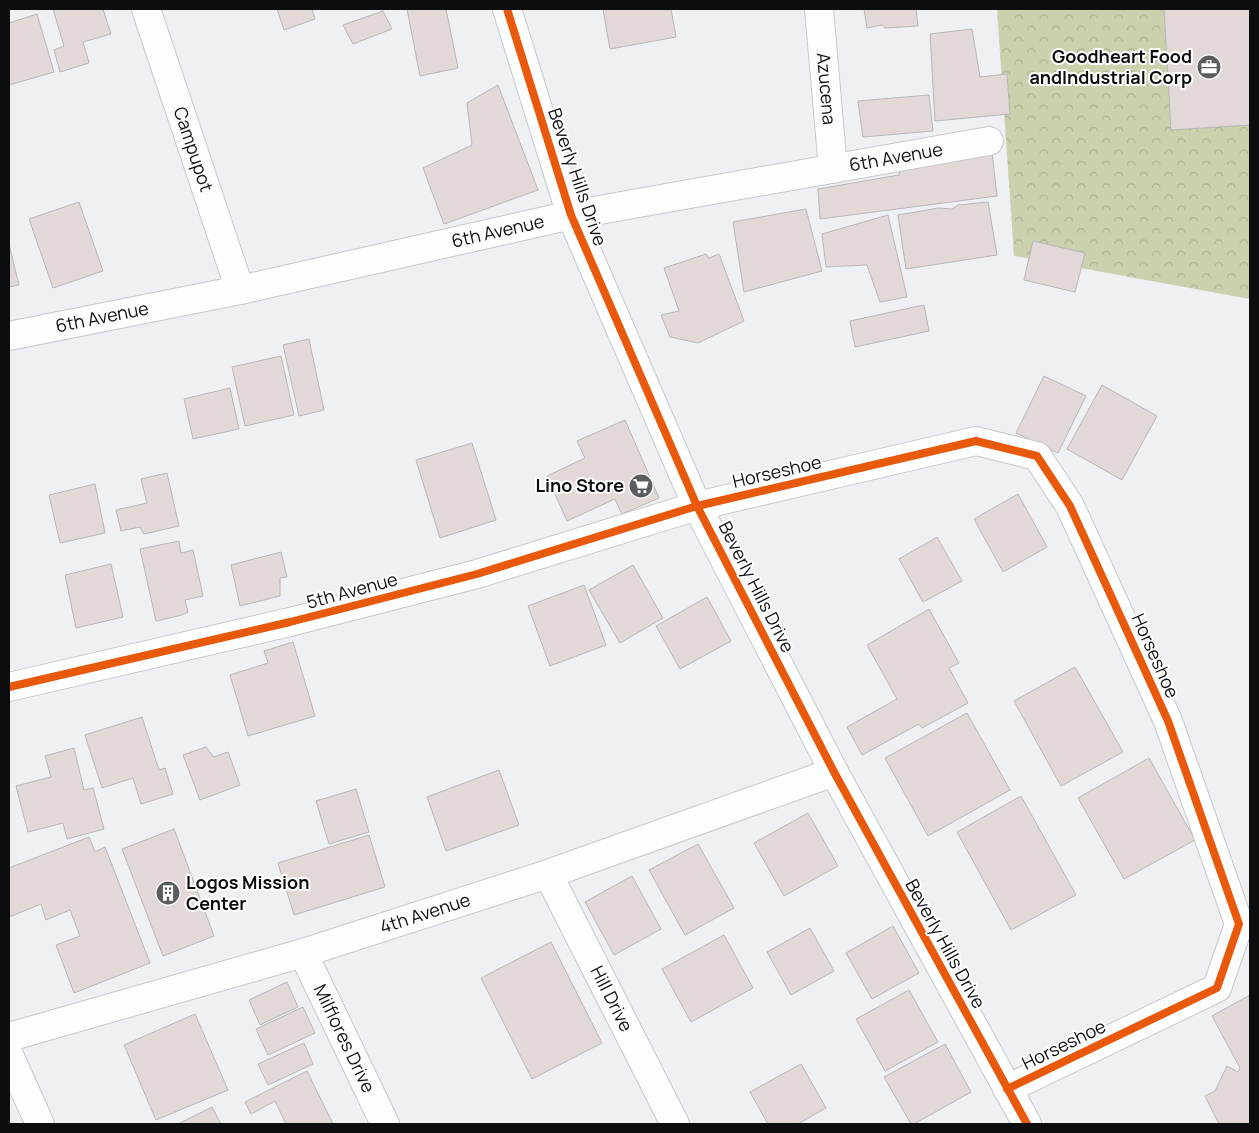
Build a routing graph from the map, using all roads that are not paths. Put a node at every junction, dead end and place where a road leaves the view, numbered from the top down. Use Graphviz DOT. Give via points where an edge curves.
graph roads {
  1 [pos="146,9"];
  2 [pos="507,9"];
  3 [pos="819,9"];
  4 [pos="989,141"];
  5 [pos="833,169"];
  6 [pos="571,216"];
  7 [pos="240,290"];
  8 [pos="9,336"];
  9 [pos="697,506"];
  10 [pos="9,687"];
  11 [pos="834,772"];
  12 [pos="548,874"];
  13 [pos="303,953"];
  14 [pos="9,1036"];
  15 [pos="9,1055"];
  16 [pos="1007,1089"];
  17 [pos="40,1124"];
  18 [pos="385,1124"];
  19 [pos="676,1124"];
  20 [pos="1026,1124"];
  1 -- 7 [label="street, Campupot"];
  2 -- 6 [label="street, Beverly Hills Drive"];
  3 -- 5 [label="street, Azucena"];
  4 -- 5 [label="street, 6th Avenue"];
  5 -- 6 [label="street, 6th Avenue"];
  6 -- 7 [label="street, 6th Avenue"];
  6 -- 9 [label="street, Beverly Hills Drive"];
  7 -- 8 [label="street, 6th Avenue"];
  9 -- 10 [label="street, 5th Avenue" via="468,576 290,622"];
  9 -- 11 [label="street, Beverly Hills Drive"];
  9 -- 16 [label="street, Horseshoe" via="976,441 1037,456 1070,506 1168,721 1239,924 1217,988"];
  11 -- 12 [label="street, 4th Avenue"];
  11 -- 16 [label="street, Beverly Hills Drive"];
  12 -- 13 [label="street, 4th Avenue"];
  12 -- 19 [label="street, Hill Drive"];
  13 -- 14 [label="street, 4th Avenue"];
  13 -- 18 [label="street, Milflores Drive"];
  15 -- 17 [label="street"];
  16 -- 20 [label="street, Beverly Hills Drive"];
}
